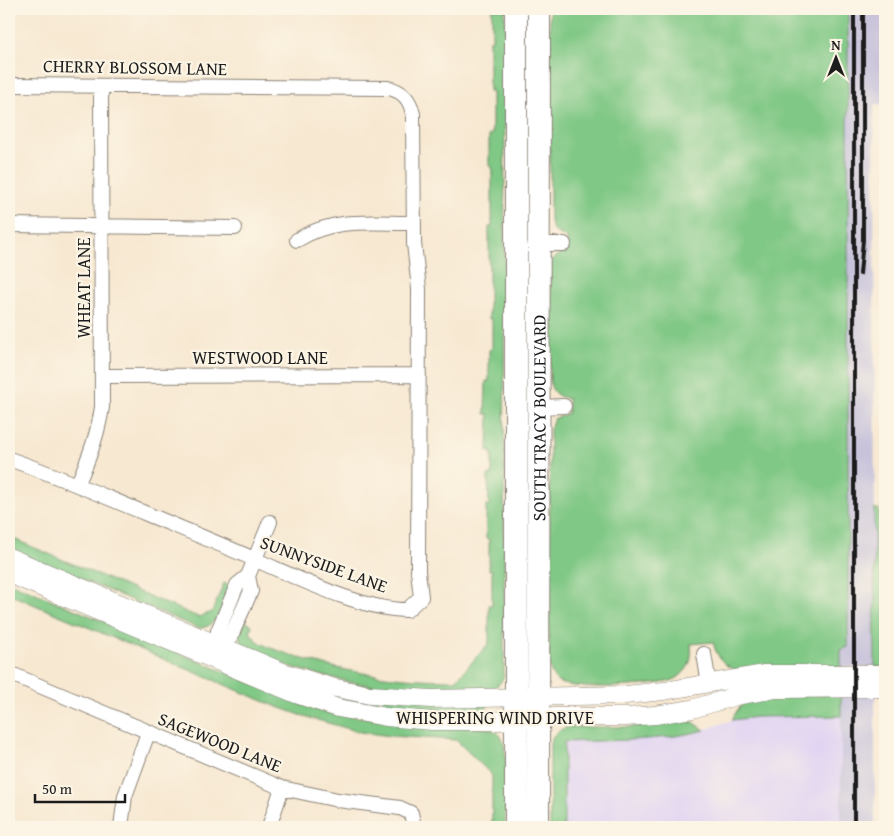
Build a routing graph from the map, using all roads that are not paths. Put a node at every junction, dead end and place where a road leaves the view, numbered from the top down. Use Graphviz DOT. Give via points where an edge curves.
graph roads {
  1 [pos="516,9"];
  2 [pos="539,9"];
  3 [pos="9,85"];
  4 [pos="101,86"];
  5 [pos="413,223"];
  6 [pos="9,225"];
  7 [pos="101,227"];
  8 [pos="235,228"];
  9 [pos="297,240"];
  10 [pos="538,244"];
  11 [pos="564,244"];
  12 [pos="419,375"];
  13 [pos="102,376"];
  14 [pos="539,406"];
  15 [pos="564,406"];
  16 [pos="9,459"];
  17 [pos="77,485"];
  18 [pos="270,522"];
  19 [pos="9,557"];
  20 [pos="256,559"];
  21 [pos="9,574"];
  22 [pos="216,653"];
  23 [pos="704,654"];
  24 [pos="9,673"];
  25 [pos="885,674"];
  26 [pos="708,684"];
  27 [pos="885,688"];
  28 [pos="538,707"];
  29 [pos="516,709"];
  30 [pos="148,733"];
  31 [pos="282,788"];
  32 [pos="121,827"];
  33 [pos="269,827"];
  34 [pos="414,827"];
  35 [pos="516,827"];
  36 [pos="538,827"];
  1 -- 29 [label="main road, SOUTH TRACY BOULEVARD"];
  2 -- 10 [label="main road, SOUTH TRACY BOULEVARD"];
  3 -- 4 [label="street, CHERRY BLOSSOM LANE"];
  4 -- 5 [label="street, CHERRY BLOSSOM LANE" via="397,90 411,104 413,114"];
  4 -- 7 [label="street, WHEAT LANE"];
  5 -- 9 [label="street" via="328,225"];
  5 -- 12 [label="street, SUNNYSIDE LANE" via="419,289"];
  6 -- 7 [label="street"];
  7 -- 8 [label="street"];
  7 -- 13 [label="street, WHEAT LANE"];
  10 -- 11 [label="street"];
  10 -- 14 [label="main road, SOUTH TRACY BOULEVARD"];
  12 -- 13 [label="street, WESTWOOD LANE"];
  12 -- 20 [label="street, SUNNYSIDE LANE" via="418,570 421,597 407,610 394,610 302,580"];
  13 -- 17 [label="street, WHEAT LANE" via="98,431"];
  14 -- 15 [label="street"];
  14 -- 28 [label="main road, SOUTH TRACY BOULEVARD"];
  16 -- 17 [label="street, SUNNYSIDE LANE"];
  17 -- 20 [label="street, SUNNYSIDE LANE"];
  18 -- 20 [label="street"];
  19 -- 22 [label="street, WHISPERING WIND DRIVE"];
  20 -- 22 [label="street" via="248,576 251,591 231,636"];
  21 -- 22 [label="street, WHISPERING WIND DRIVE"];
  22 -- 29 [label="street, WHISPERING WIND DRIVE" via="350,691"];
  23 -- 26 [label="street"];
  24 -- 30 [label="street, SAGEWOOD LANE"];
  25 -- 26 [label="street, WHISPERING WIND DRIVE" via="763,674"];
  26 -- 28 [label="street, WHISPERING WIND DRIVE"];
  27 -- 28 [label="street, WHISPERING WIND DRIVE" via="776,689 661,714 625,717"];
  28 -- 29 [label="street, WHISPERING WIND DRIVE"];
  28 -- 36 [label="main road, SOUTH TRACY BOULEVARD"];
  29 -- 35 [label="main road, SOUTH TRACY BOULEVARD"];
  30 -- 31 [label="street, SAGEWOOD LANE"];
  30 -- 32 [label="street" via="125,796"];
  31 -- 33 [label="street"];
  31 -- 34 [label="street, SAGEWOOD LANE" via="400,808 411,813"];
}
